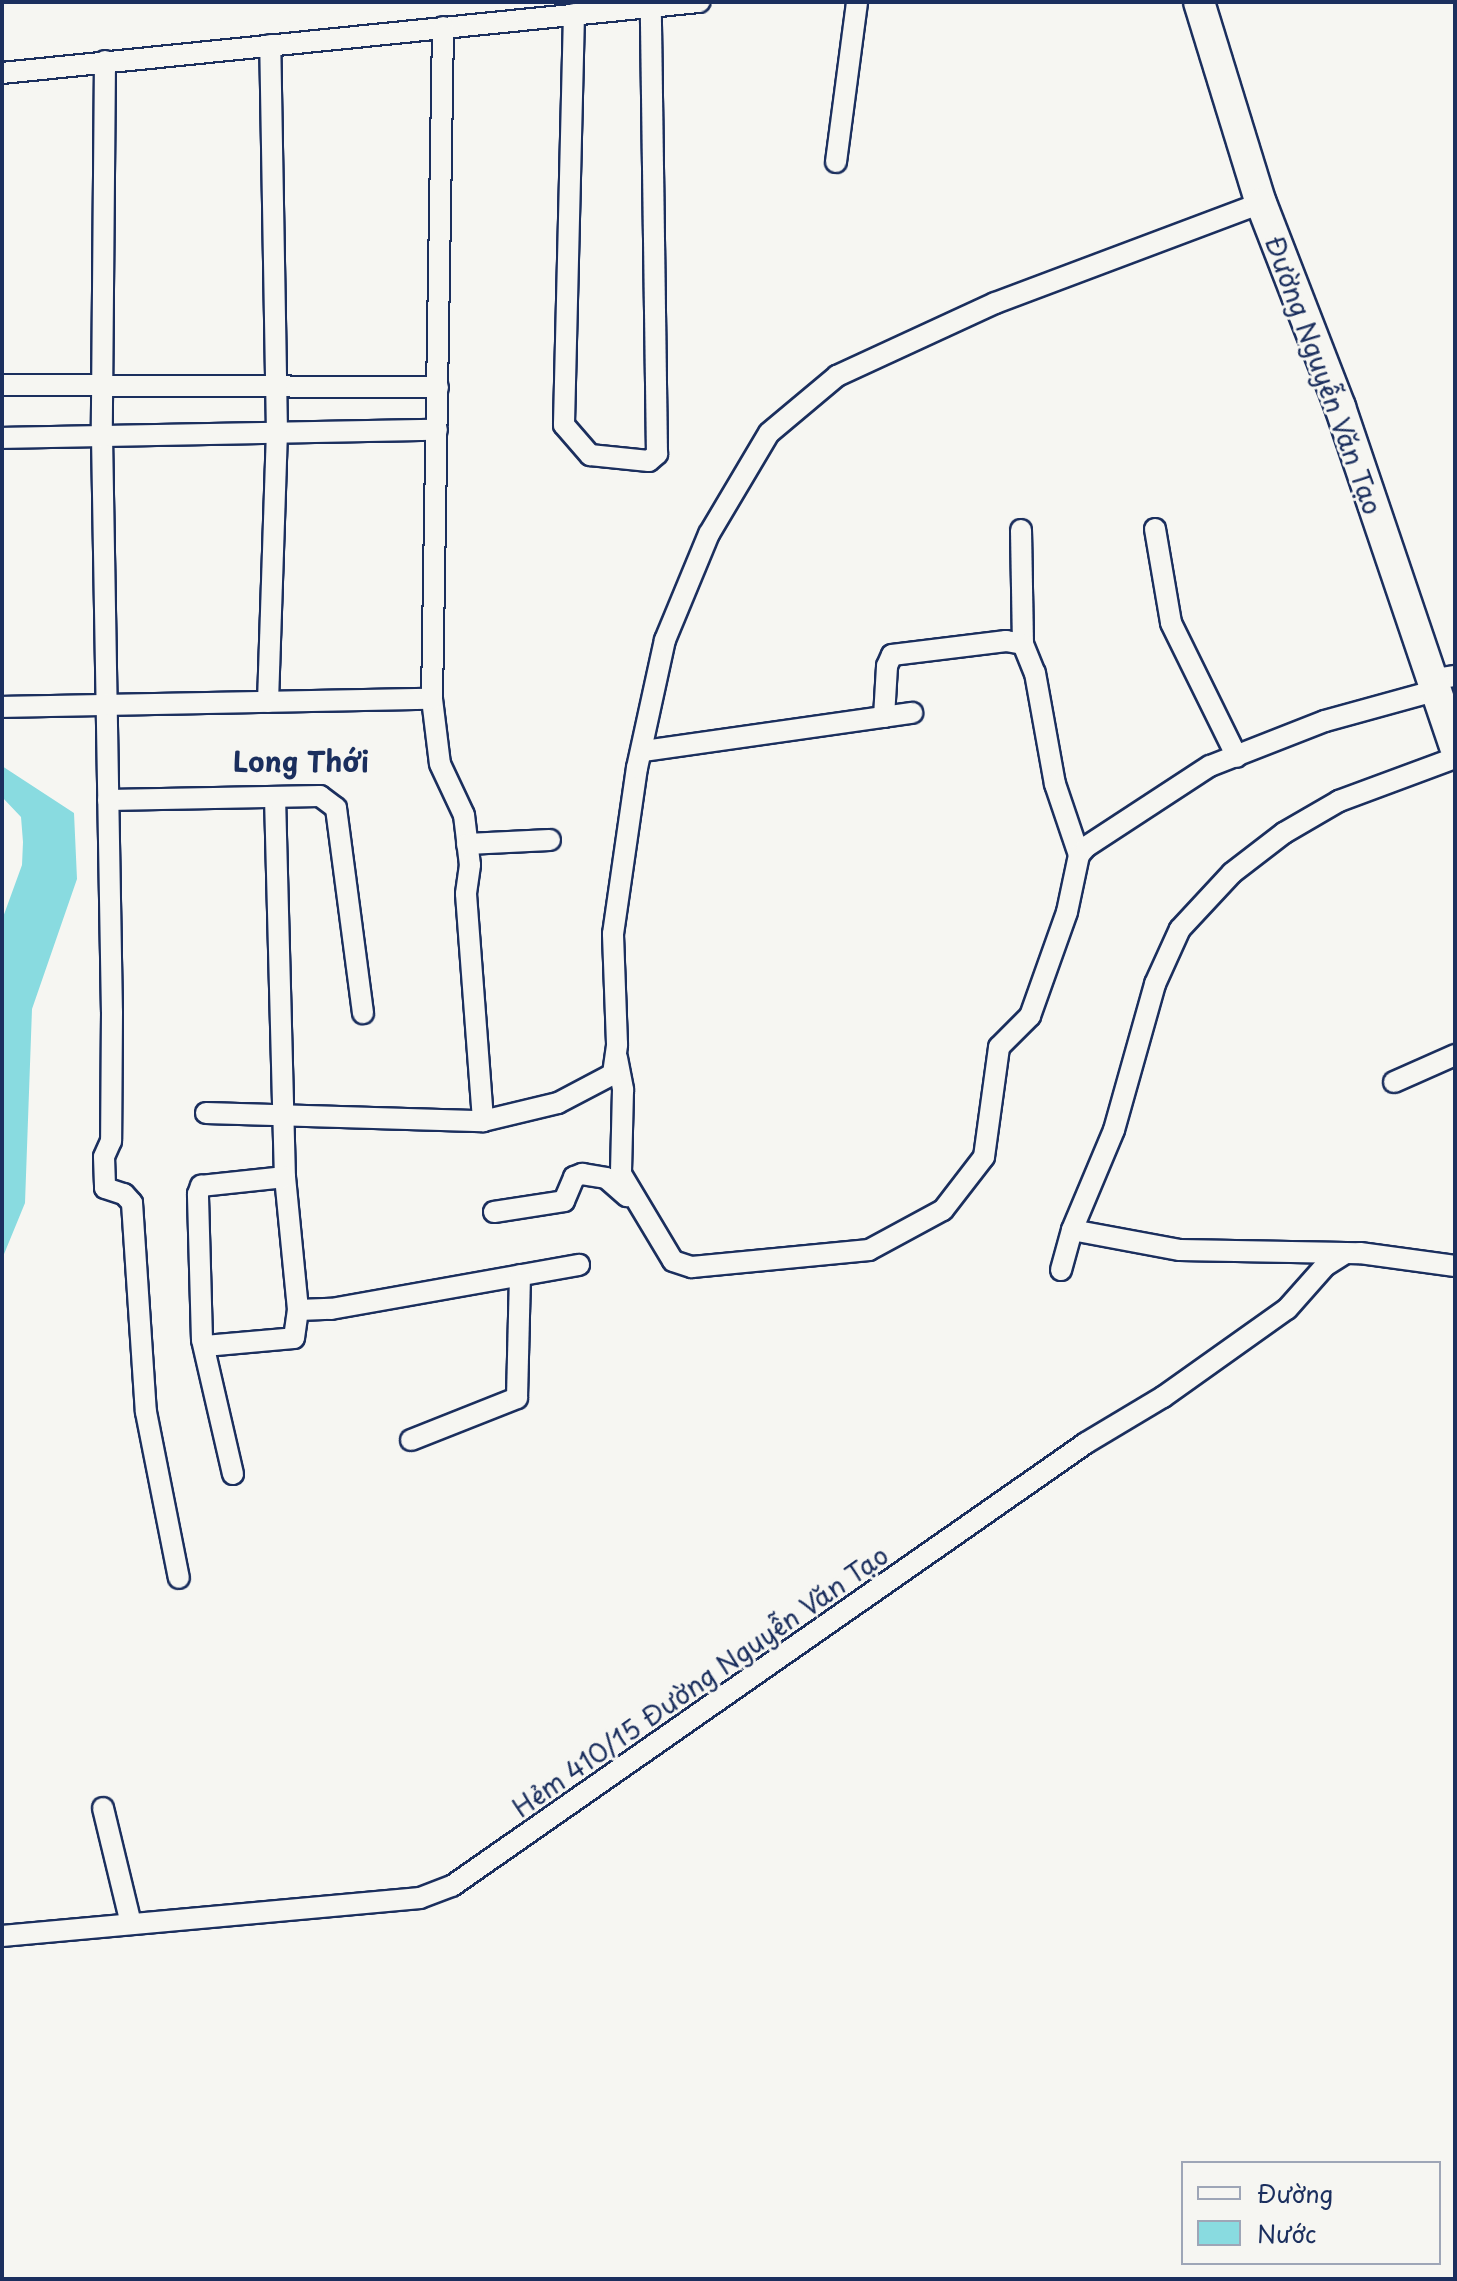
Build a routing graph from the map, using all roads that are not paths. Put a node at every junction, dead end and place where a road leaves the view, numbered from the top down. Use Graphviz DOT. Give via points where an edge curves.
graph roads {
  1 [pos="699,2"];
  2 [pos="857,2"];
  3 [pos="1199,2"];
  4 [pos="651,6"];
  5 [pos="574,14"];
  6 [pos="443,27"];
  7 [pos="270,45"];
  8 [pos="105,61"];
  9 [pos="2,73"];
  10 [pos="836,162"];
  11 [pos="1261,203"];
  12 [pos="2,385"];
  13 [pos="276,385"];
  14 [pos="102,386"];
  15 [pos="438,387"];
  16 [pos="437,430"];
  17 [pos="277,433"];
  18 [pos="102,436"];
  19 [pos="2,438"];
  20 [pos="1155,529"];
  21 [pos="1021,530"];
  22 [pos="1023,644"];
  23 [pos="1439,682"];
  24 [pos="432,699"];
  25 [pos="268,702"];
  26 [pos="106,706"];
  27 [pos="2,707"];
  28 [pos="912,713"];
  29 [pos="884,717"];
  30 [pos="1455,747"];
  31 [pos="644,751"];
  32 [pos="1237,757"];
  33 [pos="1455,758"];
  34 [pos="275,797"];
  35 [pos="108,800"];
  36 [pos="550,840"];
  37 [pos="467,844"];
  38 [pos="1079,855"];
  39 [pos="363,1013"];
  40 [pos="616,1055"];
  41 [pos="1455,1055"];
  42 [pos="1394,1082"];
  43 [pos="206,1113"];
  44 [pos="286,1113"];
  45 [pos="483,1121"];
  46 [pos="285,1177"];
  47 [pos="635,1204"];
  48 [pos="494,1212"];
  49 [pos="1072,1230"];
  50 [pos="1344,1254"];
  51 [pos="579,1265"];
  52 [pos="1455,1266"];
  53 [pos="1061,1270"];
  54 [pos="520,1275"];
  55 [pos="298,1310"];
  56 [pos="205,1346"];
  57 [pos="411,1440"];
  58 [pos="233,1474"];
  59 [pos="179,1578"];
  60 [pos="103,1808"];
  61 [pos="131,1924"];
  62 [pos="2,1936"];
  1 -- 4 [label="street"];
  2 -- 10 [label="street"];
  3 -- 11 [label="main road, Đường Nguyễn Văn Tạo"];
  4 -- 5 [label="street"];
  4 -- 5 [label="street" via="657,454 649,461 590,455 564,425"];
  5 -- 6 [label="street"];
  6 -- 7 [label="street"];
  6 -- 15 [label="street"];
  7 -- 8 [label="street"];
  7 -- 13 [label="street"];
  8 -- 9 [label="street"];
  8 -- 14 [label="street"];
  11 -- 23 [label="main road, Đường Nguyễn Văn Tạo"];
  11 -- 31 [label="street" via="995,303 837,376 803,402 769,433 709,534 665,640"];
  12 -- 14 [label="street"];
  13 -- 14 [label="street"];
  13 -- 15 [label="street"];
  13 -- 17 [label="street"];
  14 -- 18 [label="street"];
  15 -- 16 [label="street"];
  16 -- 17 [label="street"];
  16 -- 24 [label="street"];
  17 -- 18 [label="street"];
  17 -- 25 [label="street"];
  18 -- 19 [label="street"];
  18 -- 26 [label="street"];
  20 -- 32 [label="street" via="1171,623"];
  21 -- 22 [label="street"];
  22 -- 29 [label="street" via="1006,641 892,655"];
  22 -- 38 [label="street" via="1038,685 1055,784"];
  23 -- 30 [label="main road, Đường Nguyễn Văn Tạo"];
  23 -- 32 [label="street"];
  24 -- 25 [label="street"];
  24 -- 37 [label="street" via="440,764 464,815"];
  25 -- 26 [label="street"];
  26 -- 27 [label="street"];
  26 -- 35 [label="street"];
  28 -- 29 [label="street"];
  29 -- 31 [label="street"];
  31 -- 40 [label="street" via="613,934"];
  32 -- 38 [label="street" via="1210,766"];
  33 -- 49 [label="street" via="1339,801 1260,849 1180,929 1155,984 1114,1130"];
  34 -- 35 [label="street"];
  34 -- 39 [label="street" via="320,796 336,808"];
  34 -- 44 [label="street"];
  35 -- 59 [label="street" via="112,1072 105,1188 132,1203 146,1412"];
  36 -- 37 [label="street"];
  37 -- 45 [label="street"];
  38 -- 47 [label="street" via="1067,912 1030,1016 999,1047 984,1157 943,1210 869,1250 692,1267 668,1256"];
  40 -- 45 [label="street" via="613,1074 605,1080 558,1103"];
  40 -- 47 [label="street" via="623,1090 621,1174"];
  41 -- 42 [label="street"];
  43 -- 44 [label="street"];
  44 -- 45 [label="street"];
  44 -- 46 [label="street"];
  46 -- 55 [label="street"];
  46 -- 56 [label="street" via="201,1186 197,1201"];
  47 -- 48 [label="street" via="606,1178 582,1174 574,1177 564,1201"];
  49 -- 50 [label="street" via="1180,1250"];
  49 -- 53 [label="street"];
  50 -- 52 [label="street"];
  50 -- 61 [label="street, Hẻm 410/15 Đường Nguyễn Văn Tạo" via="1325,1266 1287,1309 1163,1397 1074,1452 452,1886 420,1898"];
  51 -- 54 [label="street"];
  54 -- 55 [label="street" via="331,1309"];
  54 -- 57 [label="street" via="517,1398"];
  55 -- 56 [label="street" via="294,1338"];
  56 -- 58 [label="street"];
  60 -- 61 [label="street"];
  61 -- 62 [label="street, Hẻm 410/15 Đường Nguyễn Văn Tạo"];
}
